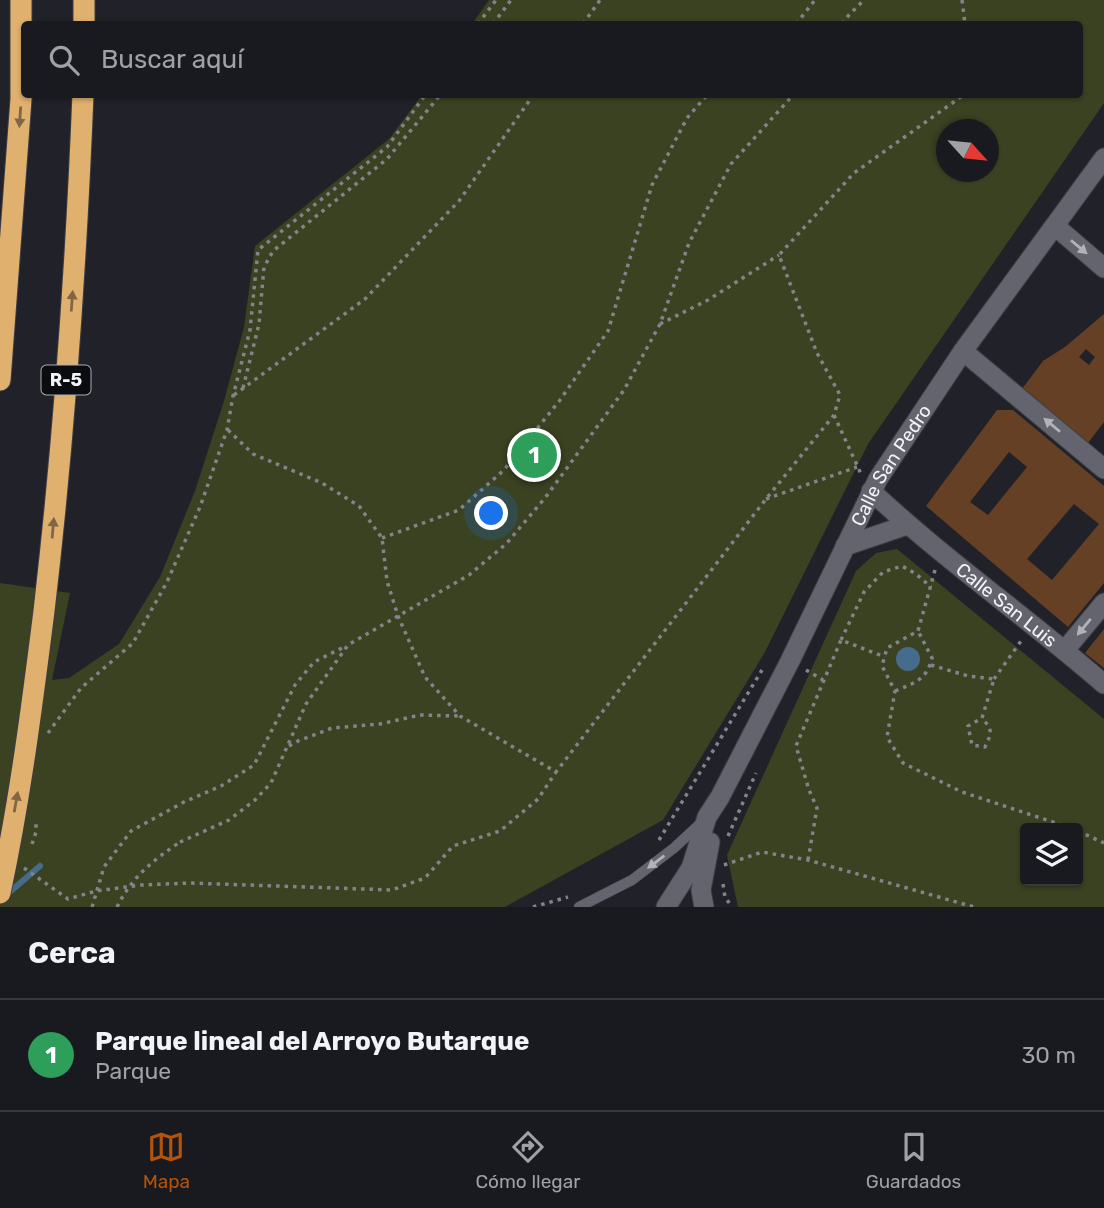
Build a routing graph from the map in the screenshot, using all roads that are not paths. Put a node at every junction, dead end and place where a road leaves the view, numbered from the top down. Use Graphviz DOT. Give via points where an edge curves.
graph roads {
  1 [pos="21,0"];
  2 [pos="84,0"];
  3 [pos="21,21"];
  4 [pos="84,21"];
  5 [pos="22,98"];
  6 [pos="83,98"];
  7 [pos="1104,158"];
  8 [pos="1055,226"];
  9 [pos="1104,268"];
  10 [pos="963,352"];
  11 [pos="0,380"];
  12 [pos="1104,469"];
  13 [pos="871,491"];
  14 [pos="908,525"];
  15 [pos="845,546"];
  16 [pos="1104,603"];
  17 [pos="1065,650"];
  18 [pos="1104,684"];
  19 [pos="720,797"];
  20 [pos="707,817"];
  21 [pos="0,893"];
  22 [pos="579,907"];
  23 [pos="666,907"];
  24 [pos="704,907"];
  1 -- 3 [label="highway, one-way"];
  2 -- 4 [label="highway"];
  5 -- 11 [label="highway, one-way"];
  21 -- 6 [label="highway, R-5, one-way" via="32,710 49,568 68,369"];
  7 -- 8 [label="street, Calle San Pedro"];
  8 -- 9 [label="street, one-way"];
  8 -- 10 [label="street, Calle San Pedro"];
  12 -- 10 [label="street, one-way"];
  10 -- 13 [label="street, Calle San Pedro"];
  13 -- 14 [label="street, Calle San Luis"];
  13 -- 15 [label="street, Calle San Pedro"];
  14 -- 15 [label="street"];
  14 -- 17 [label="street, Calle San Luis"];
  15 -- 19 [label="street, Calle San Pedro"];
  16 -- 17 [label="street, one-way"];
  17 -- 18 [label="street, Calle San Luis"];
  19 -- 20 [label="street, Calle San Pedro"];
  19 -- 24 [label="street, Calle San Pedro" via="712,868 701,890"];
  20 -- 22 [label="lane, one-way" via="632,880"];
  20 -- 23 [label="street, Calle San Pedro" via="691,868"];
}
